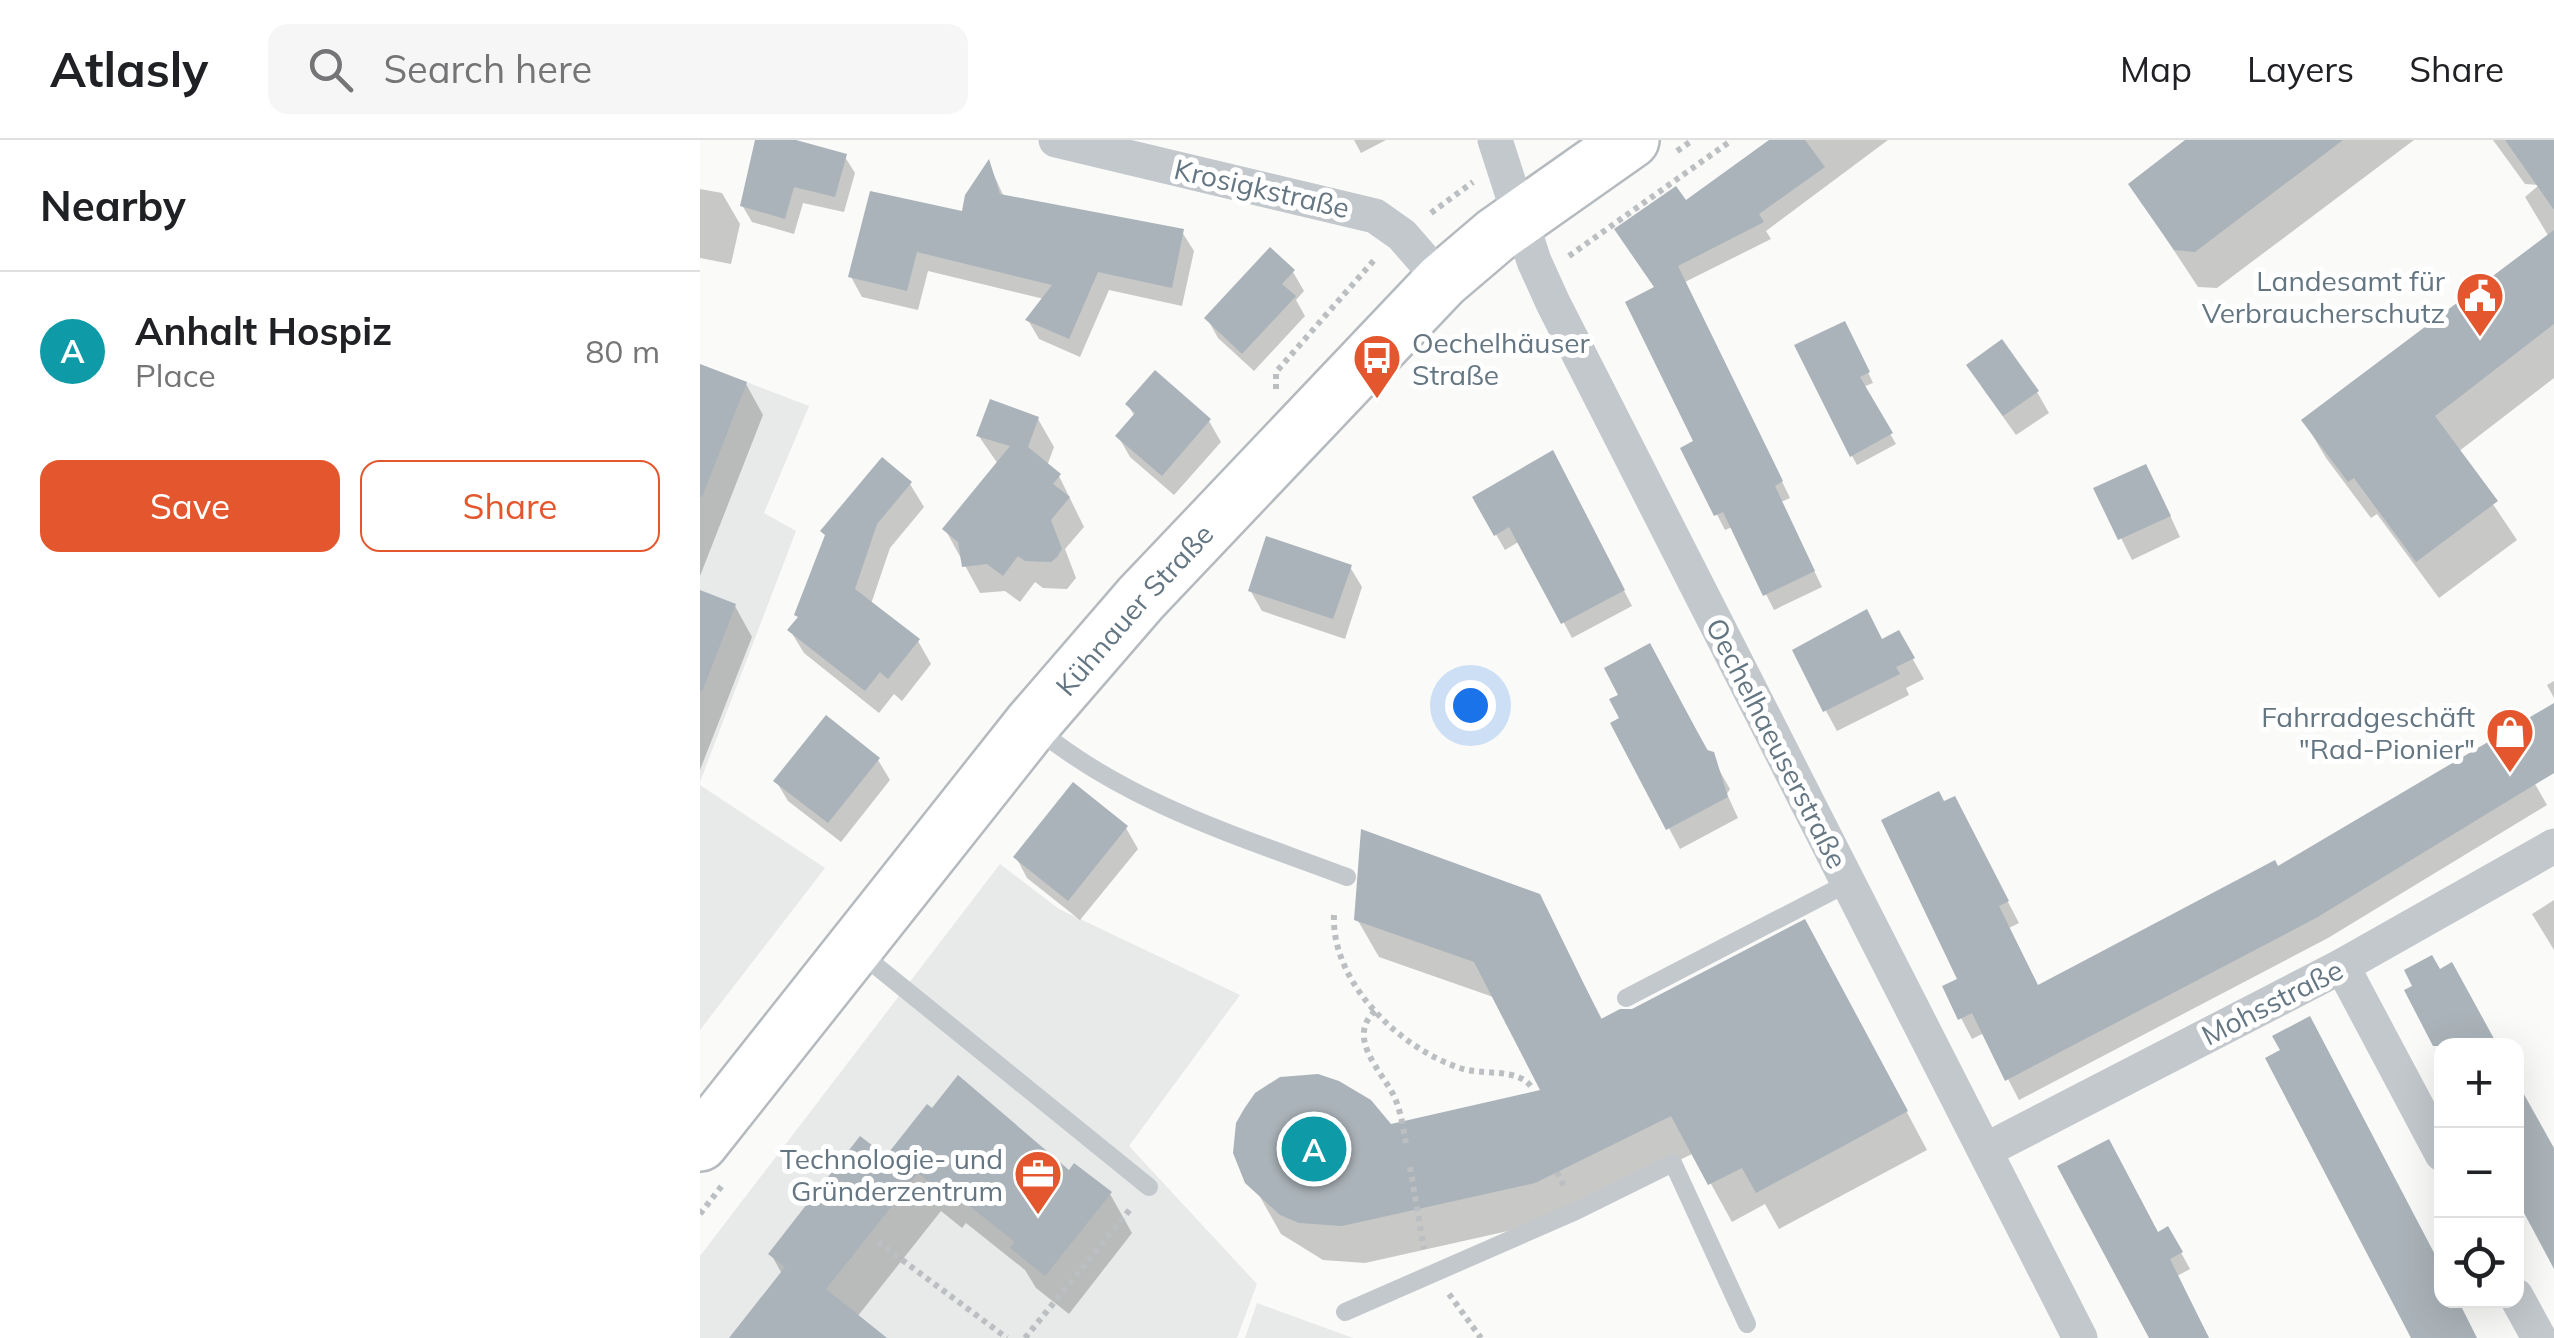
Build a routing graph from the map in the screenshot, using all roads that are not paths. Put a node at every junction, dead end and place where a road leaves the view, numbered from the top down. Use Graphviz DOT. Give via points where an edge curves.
graph roads {
  1 [pos="1056,140"];
  2 [pos="1495,140"];
  3 [pos="1631,140"];
  4 [pos="1528,240"];
  5 [pos="1442,281"];
  6 [pos="1032,724"];
  7 [pos="2554,846"];
  8 [pos="1347,876"];
  9 [pos="1848,883"];
  10 [pos="855,948"];
  11 [pos="2342,966"];
  12 [pos="1626,998"];
  13 [pos="2434,1139"];
  14 [pos="1986,1150"];
  15 [pos="718,1155"];
  16 [pos="1148,1187"];
  17 [pos="2523,1308"];
  18 [pos="1344,1312"];
  19 [pos="1747,1324"];
  20 [pos="2080,1338"];
  21 [pos="2539,1338"];
  1 -- 5 [label="street, Krosigkstraße" via="1375,216 1402,235"];
  2 -- 4 [label="street, Oechelhaeuserstraße"];
  3 -- 4 [label="main road, Kühnauer Straße"];
  4 -- 5 [label="main road, Kühnauer Straße"];
  4 -- 9 [label="street, Oechelhaeuserstraße"];
  5 -- 6 [label="main road, Kühnauer Straße" via="1140,598"];
  6 -- 8 [label="lane" via="1142,800"];
  6 -- 10 [label="main road, Kühnauer Straße"];
  7 -- 11 [label="street, Mohsstraße"];
  9 -- 12 [label="lane"];
  9 -- 14 [label="street, Oechelhaeuserstraße"];
  10 -- 15 [label="main road, Kühnauer Straße"];
  10 -- 16 [label="lane"];
  11 -- 13 [label="street"];
  11 -- 14 [label="street, Mohsstraße"];
  14 -- 20 [label="street, Oechelhaeuserstraße"];
  17 -- 21 [label="street"];
  18 -- 19 [label="lane" via="1672,1162"];
}
